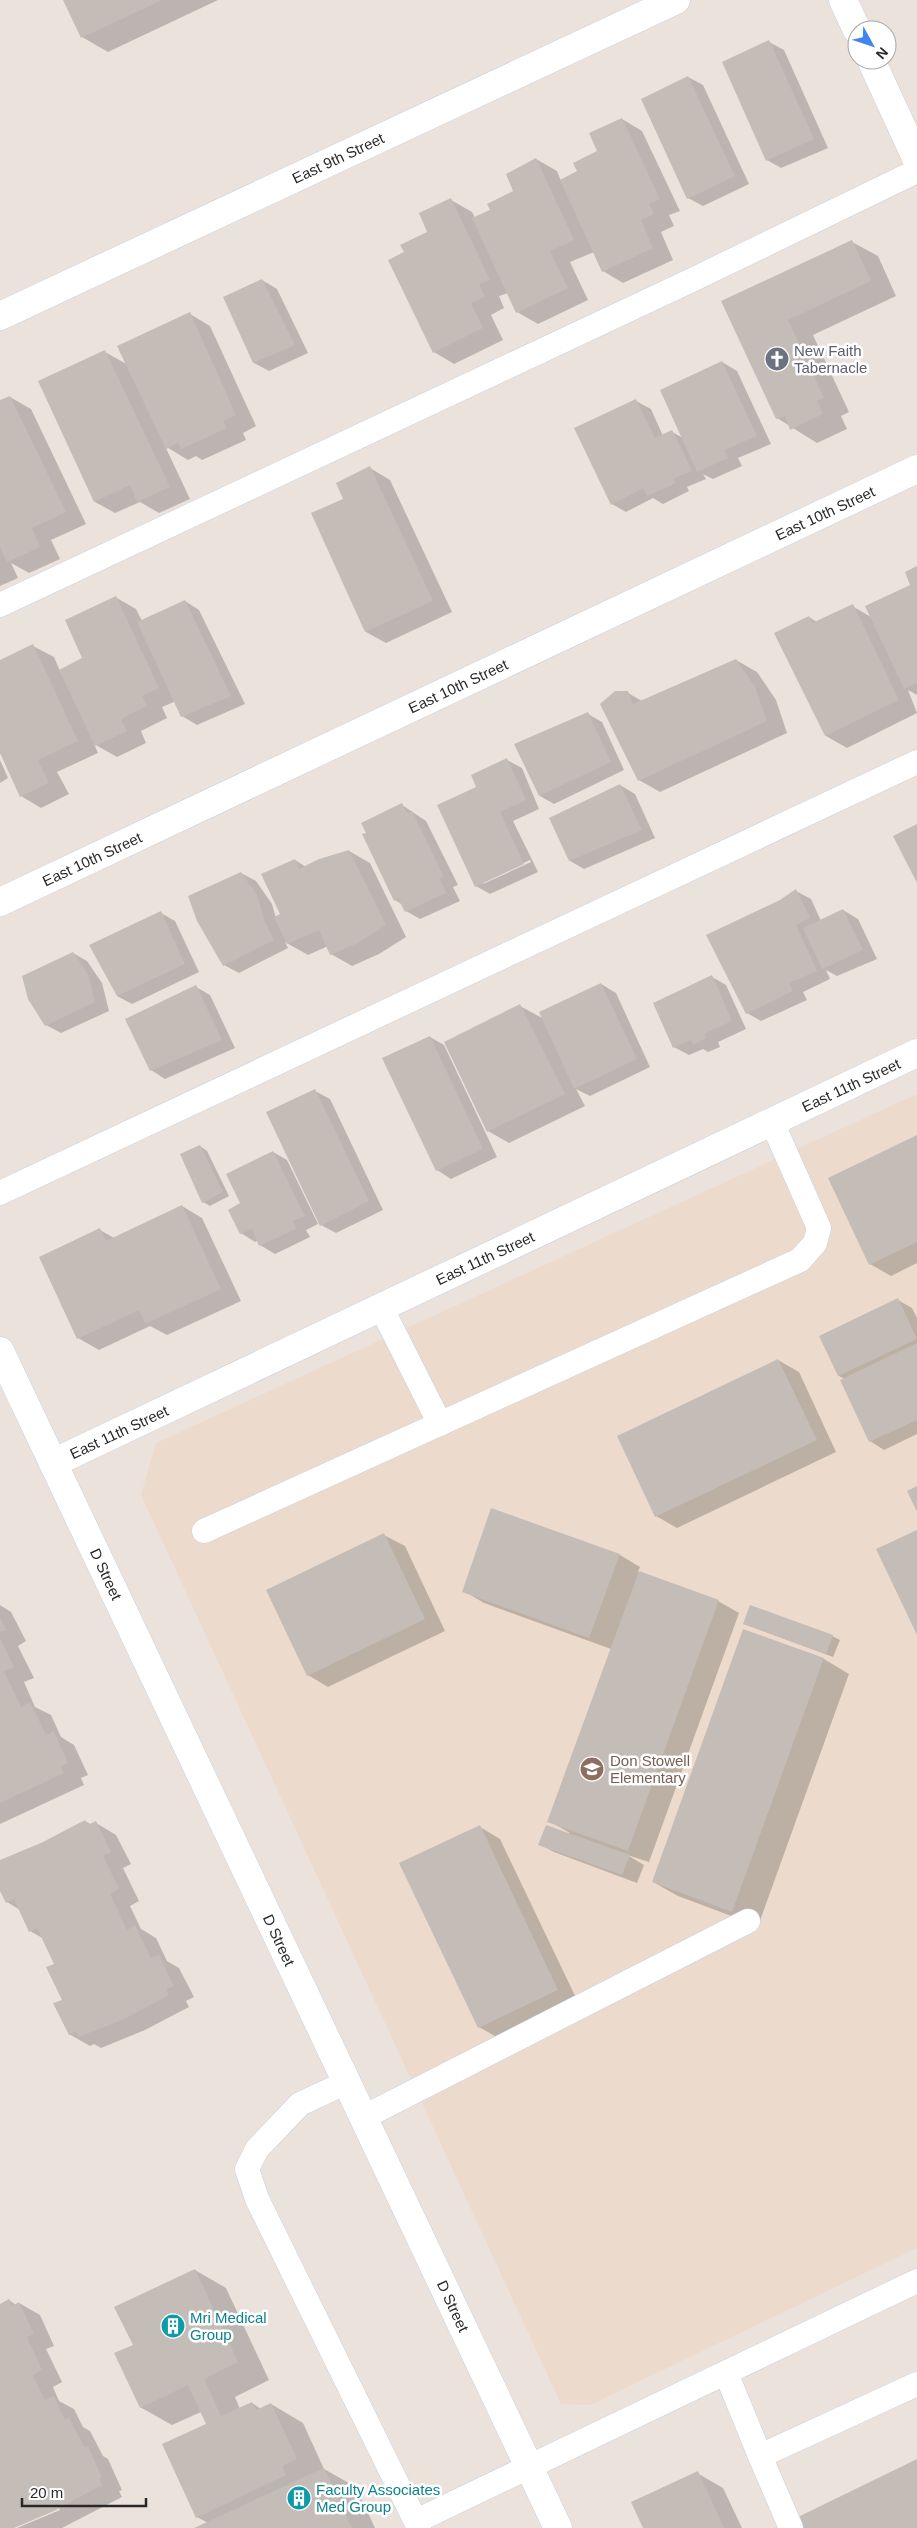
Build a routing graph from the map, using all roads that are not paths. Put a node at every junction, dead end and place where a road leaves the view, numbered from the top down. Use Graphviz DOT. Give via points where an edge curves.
graph roads {
  1 [pos="676,0"];
  2 [pos="843,0"];
  3 [pos="852,20"];
  4 [pos="876,70"];
  5 [pos="917,160"];
  6 [pos="917,171"];
  7 [pos="0,316"];
  8 [pos="917,469"];
  9 [pos="0,605"];
  10 [pos="917,762"];
  11 [pos="0,902"];
  12 [pos="917,1053"];
  13 [pos="772,1122"];
  14 [pos="0,1194"];
  15 [pos="381,1307"];
  16 [pos="0,1352"];
  17 [pos="440,1424"];
  18 [pos="53,1463"];
  19 [pos="204,1531"];
  20 [pos="748,1921"];
  21 [pos="347,2082"];
  22 [pos="364,2117"];
  23 [pos="917,2281"];
  24 [pos="726,2373"];
  25 [pos="917,2384"];
  26 [pos="760,2456"];
  27 [pos="530,2467"];
  28 [pos="418,2525"];
  29 [pos="558,2528"];
  30 [pos="790,2528"];
  1 -- 7 [label="street, East 9th Street"];
  2 -- 3 [label="street"];
  4 -- 5 [label="street"];
  6 -- 9 [label="lane"];
  8 -- 11 [label="street, East 10th Street"];
  10 -- 14 [label="lane"];
  12 -- 13 [label="street, East 11th Street"];
  13 -- 15 [label="street, East 11th Street"];
  13 -- 17 [label="lane" via="819,1228 816,1243 800,1260"];
  15 -- 17 [label="lane"];
  15 -- 18 [label="street, East 11th Street"];
  16 -- 18 [label="street, D Street"];
  17 -- 19 [label="lane"];
  18 -- 21 [label="street, D Street"];
  20 -- 22 [label="lane"];
  21 -- 22 [label="street, D Street"];
  21 -- 28 [label="lane" via="300,2104 262,2142 247,2169 257,2199"];
  22 -- 27 [label="street, D Street"];
  23 -- 24 [label="lane"];
  24 -- 26 [label="lane"];
  24 -- 27 [label="lane"];
  25 -- 26 [label="lane"];
  26 -- 30 [label="lane"];
  27 -- 28 [label="lane"];
  27 -- 29 [label="street, D Street"];
}
